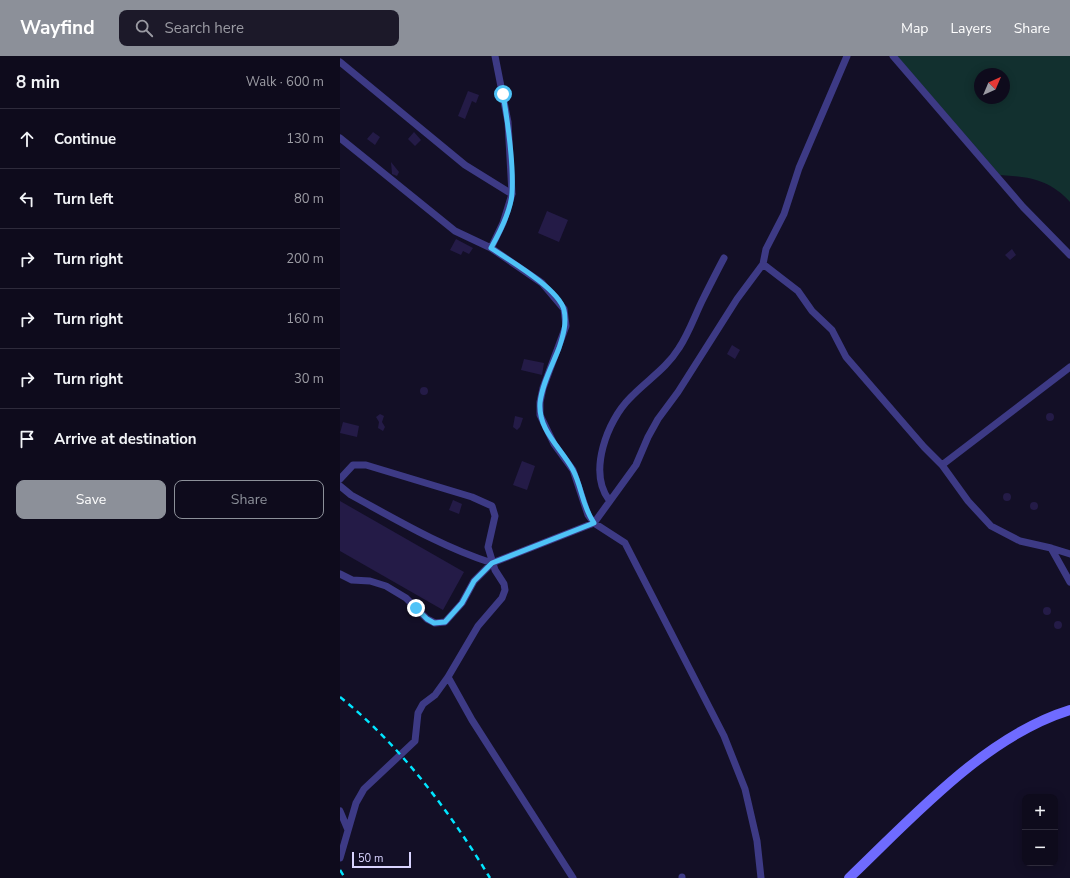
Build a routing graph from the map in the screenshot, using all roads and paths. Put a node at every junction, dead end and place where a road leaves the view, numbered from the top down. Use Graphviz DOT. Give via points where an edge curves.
graph roads {
  1 [pos="495,56"];
  2 [pos="847,56"];
  3 [pos="893,56"];
  4 [pos="340,62"];
  5 [pos="340,138"];
  6 [pos="512,194"];
  7 [pos="491,248"];
  8 [pos="1070,255"];
  9 [pos="724,258"];
  10 [pos="763,264"];
  11 [pos="1070,367"];
  12 [pos="942,465"];
  13 [pos="340,479"];
  14 [pos="340,486"];
  15 [pos="609,500"];
  16 [pos="594,523"];
  17 [pos="1051,548"];
  18 [pos="1070,554"];
  19 [pos="492,563"];
  20 [pos="340,574"];
  21 [pos="1070,582"];
  22 [pos="448,678"];
  23 [pos="1070,710"];
  24 [pos="340,811"];
  25 [pos="348,830"];
  26 [pos="340,858"];
  27 [pos="573,878"];
  28 [pos="761,878"];
  29 [pos="849,878"];
  1 -- 6 [label="street" via="508,122"];
  2 -- 10 [label="street" via="799,168 784,214 766,249"];
  3 -- 8 [label="street" via="1023,206"];
  4 -- 6 [label="street" via="465,165"];
  5 -- 7 [label="street" via="455,231"];
  6 -- 7 [label="street" via="503,224"];
  7 -- 16 [label="street" via="542,283 564,309 566,326 543,388 540,415 554,444 573,470 588,515"];
  9 -- 15 [label="street" via="680,347 667,365 625,403 609,432 601,456 599,473 603,492"];
  10 -- 12 [label="street" via="798,291 812,311 832,330 846,357"];
  10 -- 15 [label="street" via="658,419 636,465"];
  11 -- 12 [label="street"];
  12 -- 17 [label="street" via="968,501 991,526 1020,541"];
  13 -- 19 [label="street" via="354,466 366,465 485,501 494,510 488,547"];
  14 -- 19 [label="street" via="358,499 456,550"];
  15 -- 16 [label="street"];
  16 -- 19 [label="street"];
  16 -- 28 [label="street" via="625,542 724,736 745,789 757,840"];
  17 -- 18 [label="street"];
  17 -- 21 [label="street"];
  19 -- 20 [label="street" via="474,581 453,614 445,622 434,623 406,598 386,586 370,581 352,580"];
  19 -- 22 [label="street" via="504,584 502,598 478,626"];
  22 -- 25 [label="street" via="418,713 415,741 364,789 356,803"];
  22 -- 27 [label="street"];
  23 -- 29 [label="main road" via="1055,715 997,747 947,785"];
  24 -- 25 [label="street"];
  25 -- 26 [label="street"];
}
